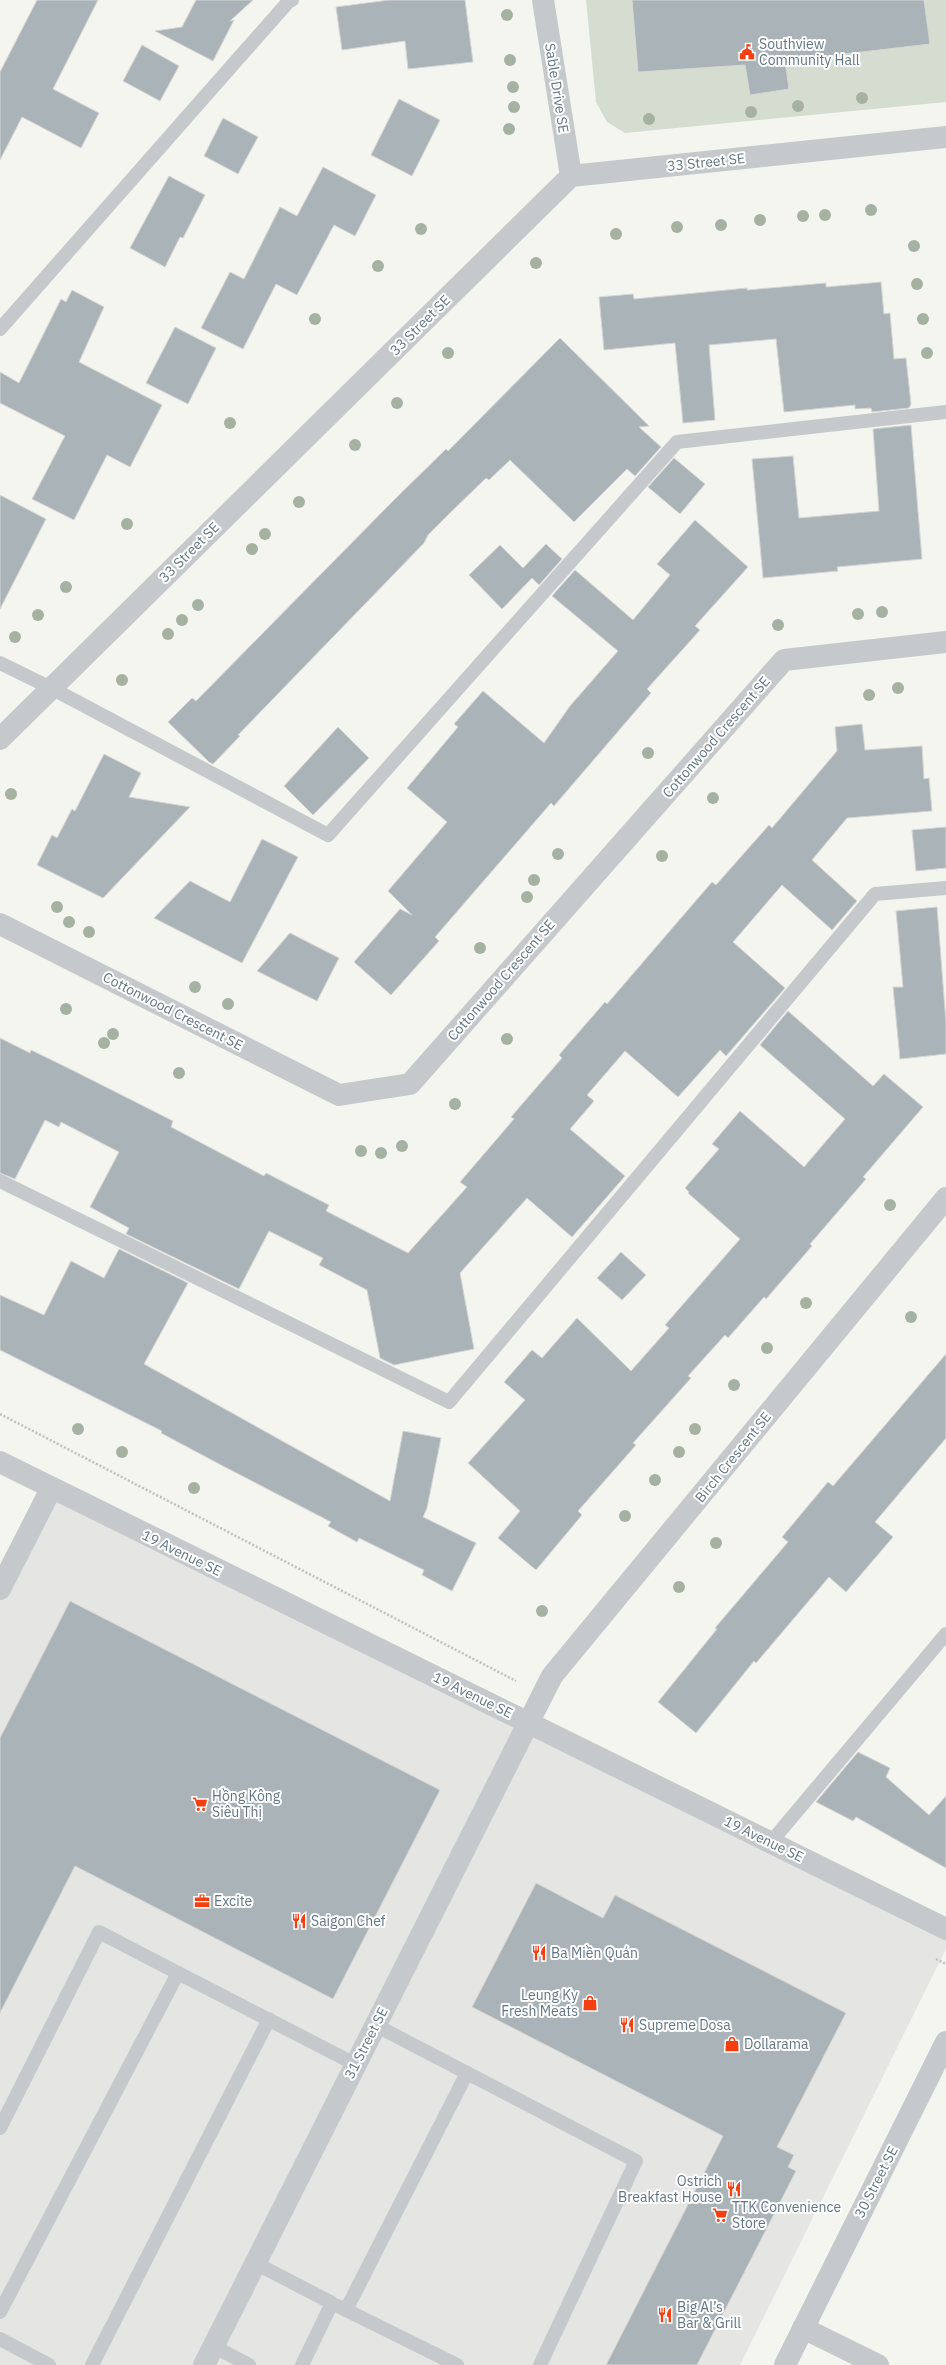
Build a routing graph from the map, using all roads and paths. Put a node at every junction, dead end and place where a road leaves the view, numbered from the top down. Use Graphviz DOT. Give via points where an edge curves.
graph roads {
  1 [pos="292,0"];
  2 [pos="543,0"];
  3 [pos="946,140"];
  4 [pos="571,176"];
  5 [pos="0,329"];
  6 [pos="946,412"];
  7 [pos="946,642"];
  8 [pos="0,663"];
  9 [pos="51,688"];
  10 [pos="0,739"];
  11 [pos="946,888"];
  12 [pos="0,924"];
  13 [pos="0,1181"];
  14 [pos="946,1198"];
  15 [pos="0,1414"];
  16 [pos="0,1462"];
  17 [pos="51,1489"];
  18 [pos="0,1589"];
  19 [pos="946,1634"];
  20 [pos="542,1694"];
  21 [pos="527,1721"];
  22 [pos="771,1842"];
  23 [pos="946,1929"];
  24 [pos="178,1972"];
  25 [pos="269,2020"];
  26 [pos="375,2025"];
  27 [pos="946,2042"];
  28 [pos="355,2064"];
  29 [pos="467,2073"];
  30 [pos="0,2128"];
  31 [pos="255,2263"];
  32 [pos="332,2303"];
  33 [pos="346,2310"];
  34 [pos="0,2312"];
  35 [pos="803,2328"];
  36 [pos="0,2339"];
  37 [pos="208,2355"];
  38 [pos="50,2365"];
  39 [pos="92,2365"];
  40 [pos="249,2365"];
  41 [pos="302,2365"];
  42 [pos="457,2365"];
  43 [pos="540,2365"];
  44 [pos="785,2365"];
  45 [pos="878,2365"];
  1 -- 5 [label="lane"];
  2 -- 4 [label="street, Sable Drive SE"];
  3 -- 4 [label="street, 33 Street SE"];
  4 -- 9 [label="street, 33 Street SE"];
  6 -- 9 [label="lane" via="677,442 328,835"];
  7 -- 12 [label="street, Cottonwood Crescent SE" via="784,660 410,1084 339,1096"];
  8 -- 9 [label="lane"];
  9 -- 10 [label="street, 33 Street SE"];
  11 -- 13 [label="lane" via="875,894 449,1402"];
  14 -- 20 [label="street, Birch Crescent SE" via="552,1676"];
  15 -- 20 [label="path"];
  16 -- 17 [label="street, 19 Avenue SE"];
  17 -- 18 [label="street"];
  17 -- 21 [label="street, 19 Avenue SE"];
  19 -- 22 [label="lane"];
  20 -- 21 [label="street, Birch Crescent SE"];
  21 -- 22 [label="street, 19 Avenue SE"];
  21 -- 26 [label="street, 31 Street SE"];
  22 -- 23 [label="street, 19 Avenue SE"];
  24 -- 25 [label="lane"];
  24 -- 30 [label="lane" via="99,1932"];
  24 -- 34 [label="lane"];
  25 -- 28 [label="lane"];
  25 -- 39 [label="lane"];
  26 -- 28 [label="street, 31 Street SE"];
  26 -- 29 [label="lane"];
  27 -- 35 [label="street, 30 Street SE"];
  28 -- 31 [label="street, 31 Street SE"];
  29 -- 33 [label="lane"];
  29 -- 43 [label="lane" via="636,2161"];
  31 -- 32 [label="lane"];
  31 -- 37 [label="street, 31 Street SE"];
  32 -- 33 [label="lane"];
  32 -- 41 [label="lane"];
  33 -- 42 [label="lane"];
  35 -- 44 [label="street, 30 Street SE"];
  35 -- 45 [label="street"];
  36 -- 38 [label="lane"];
  37 -- 40 [label="lane"];
}
